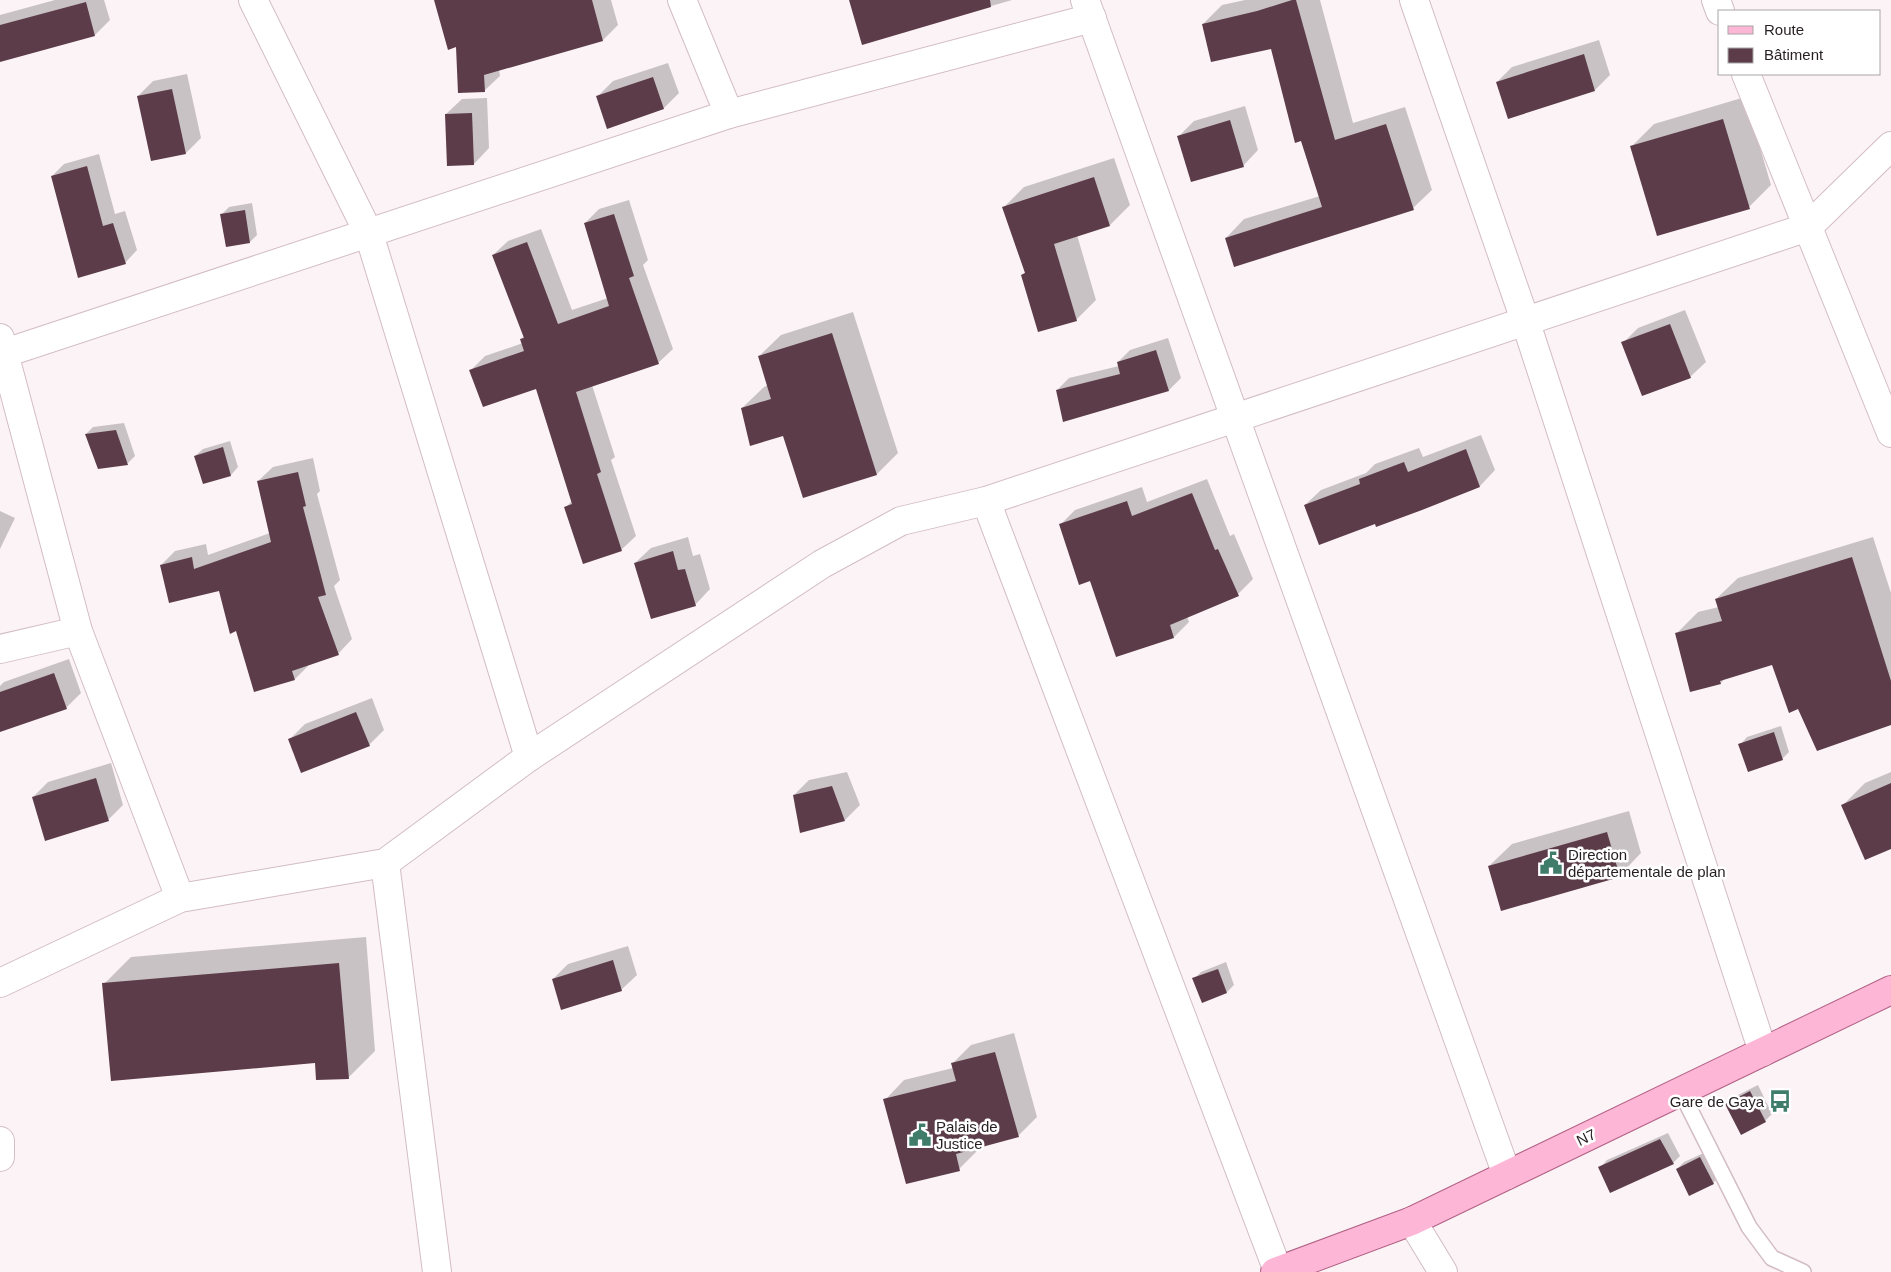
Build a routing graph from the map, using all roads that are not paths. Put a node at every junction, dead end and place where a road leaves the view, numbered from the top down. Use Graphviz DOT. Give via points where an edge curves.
graph roads {
  1 [pos="253,0"];
  2 [pos="682,0"];
  3 [pos="1414,0"];
  4 [pos="1088,9"];
  5 [pos="1746,75"];
  6 [pos="730,114"];
  7 [pos="1891,146"];
  8 [pos="1808,227"];
  9 [pos="369,234"];
  10 [pos="1526,322"];
  11 [pos="3,346"];
  12 [pos="1235,418"];
  13 [pos="1891,433"];
  14 [pos="986,501"];
  15 [pos="78,631"];
  16 [pos="0,649"];
  17 [pos="529,757"];
  18 [pos="385,863"];
  19 [pos="180,898"];
  20 [pos="0,983"];
  21 [pos="1891,990"];
  22 [pos="1762,1052"];
  23 [pos="1681,1092"];
  24 [pos="0,1141"];
  25 [pos="0,1157"];
  26 [pos="1507,1175"];
  27 [pos="1412,1221"];
  28 [pos="1276,1271"];
  29 [pos="437,1272"];
  30 [pos="1443,1272"];
  31 [pos="1803,1272"];
  1 -- 9 [label="street"];
  2 -- 6 [label="street"];
  3 -- 10 [label="street"];
  4 -- 6 [label="street"];
  4 -- 12 [label="street"];
  5 -- 8 [label="street"];
  6 -- 9 [label="street"];
  7 -- 8 [label="street"];
  8 -- 10 [label="street"];
  8 -- 13 [label="street"];
  9 -- 11 [label="street"];
  9 -- 17 [label="street"];
  10 -- 12 [label="street"];
  10 -- 22 [label="street"];
  11 -- 15 [label="street"];
  12 -- 14 [label="street"];
  12 -- 26 [label="street"];
  14 -- 17 [label="street" via="901,521 822,564"];
  14 -- 28 [label="street"];
  15 -- 16 [label="street"];
  15 -- 19 [label="street"];
  17 -- 18 [label="street"];
  18 -- 19 [label="street"];
  18 -- 29 [label="street"];
  19 -- 20 [label="street"];
  21 -- 22 [label="main road, N7"];
  22 -- 23 [label="main road, N7"];
  23 -- 26 [label="main road, N7"];
  23 -- 31 [label="lane" via="1749,1228 1772,1258"];
  24 -- 25 [label="street"];
  26 -- 27 [label="main road, N7"];
  27 -- 28 [label="main road, N7"];
  27 -- 30 [label="street"];
}
